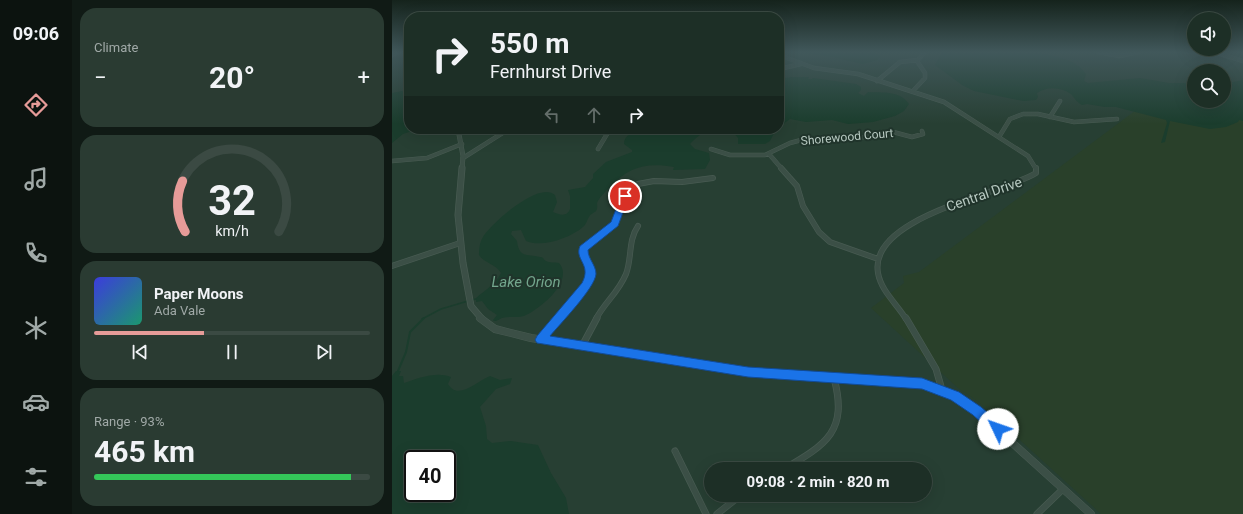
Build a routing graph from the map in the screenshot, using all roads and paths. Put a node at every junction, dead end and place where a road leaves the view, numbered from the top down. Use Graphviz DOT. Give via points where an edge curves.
graph roads {
  1 [pos="864,76"];
  2 [pos="881,76"];
  3 [pos="925,76"];
  4 [pos="878,81"];
  5 [pos="913,91"];
  6 [pos="1060,101"];
  7 [pos="1050,116"];
  8 [pos="1117,119"];
  9 [pos="922,131"];
  10 [pos="459,134"];
  11 [pos="501,134"];
  12 [pos="607,134"];
  13 [pos="1000,137"];
  14 [pos="462,144"];
  15 [pos="598,149"];
  16 [pos="711,150"];
  17 [pos="769,154"];
  18 [pos="463,158"];
  19 [pos="392,161"];
  20 [pos="713,178"];
  21 [pos="638,226"];
  22 [pos="460,243"];
  23 [pos="878,259"];
  24 [pos="392,266"];
  25 [pos="541,340"];
  26 [pos="582,346"];
  27 [pos="834,378"];
  28 [pos="942,390"];
  29 [pos="675,451"];
  30 [pos="794,462"];
  31 [pos="1063,488"];
  32 [pos="731,502"];
  33 [pos="706,514"];
  34 [pos="717,514"];
  35 [pos="1037,514"];
  36 [pos="1091,514"];
  1 -- 4 [label="street, Central Drive"];
  2 -- 4 [label="street"];
  3 -- 5 [label="street"];
  4 -- 5 [label="street, Central Drive"];
  5 -- 13 [label="street, Central Drive" via="955,108"];
  6 -- 7 [label="street"];
  7 -- 8 [label="street" via="1074,122"];
  7 -- 13 [label="street" via="1017,115 1008,122"];
  9 -- 17 [label="street, Shorewood Court" via="923,134 916,137 896,132 853,139 805,139 790,143"];
  10 -- 14 [label="street"];
  11 -- 18 [label="street"];
  12 -- 15 [label="street"];
  13 -- 23 [label="street, Central Drive" via="1028,156 1036,168 1036,173 1025,180 953,203 910,225 888,242"];
  14 -- 18 [label="street"];
  14 -- 19 [label="street" via="427,158"];
  16 -- 17 [label="street" via="730,155"];
  17 -- 23 [label="street" via="797,186 802,206 818,232 830,242"];
  18 -- 22 [label="street" via="458,202"];
  20 -- 25 [label="street" via="638,184 625,196 615,224 584,249 591,269 586,286"];
  21 -- 26 [label="street" via="633,233 627,272 619,290 599,314"];
  22 -- 24 [label="street"];
  22 -- 25 [label="street" via="468,294 471,306 478,316 495,329"];
  23 -- 28 [label="street" via="877,267 881,282 925,350 942,382"];
  25 -- 26 [label="street"];
  26 -- 27 [label="street" via="748,372"];
  27 -- 28 [label="street" via="902,381"];
  27 -- 30 [label="street" via="839,401 838,418 831,433 820,445"];
  28 -- 31 [label="street" via="977,411"];
  29 -- 33 [label="street"];
  31 -- 35 [label="street"];
  31 -- 36 [label="street"];
  32 -- 34 [label="street"];
}
